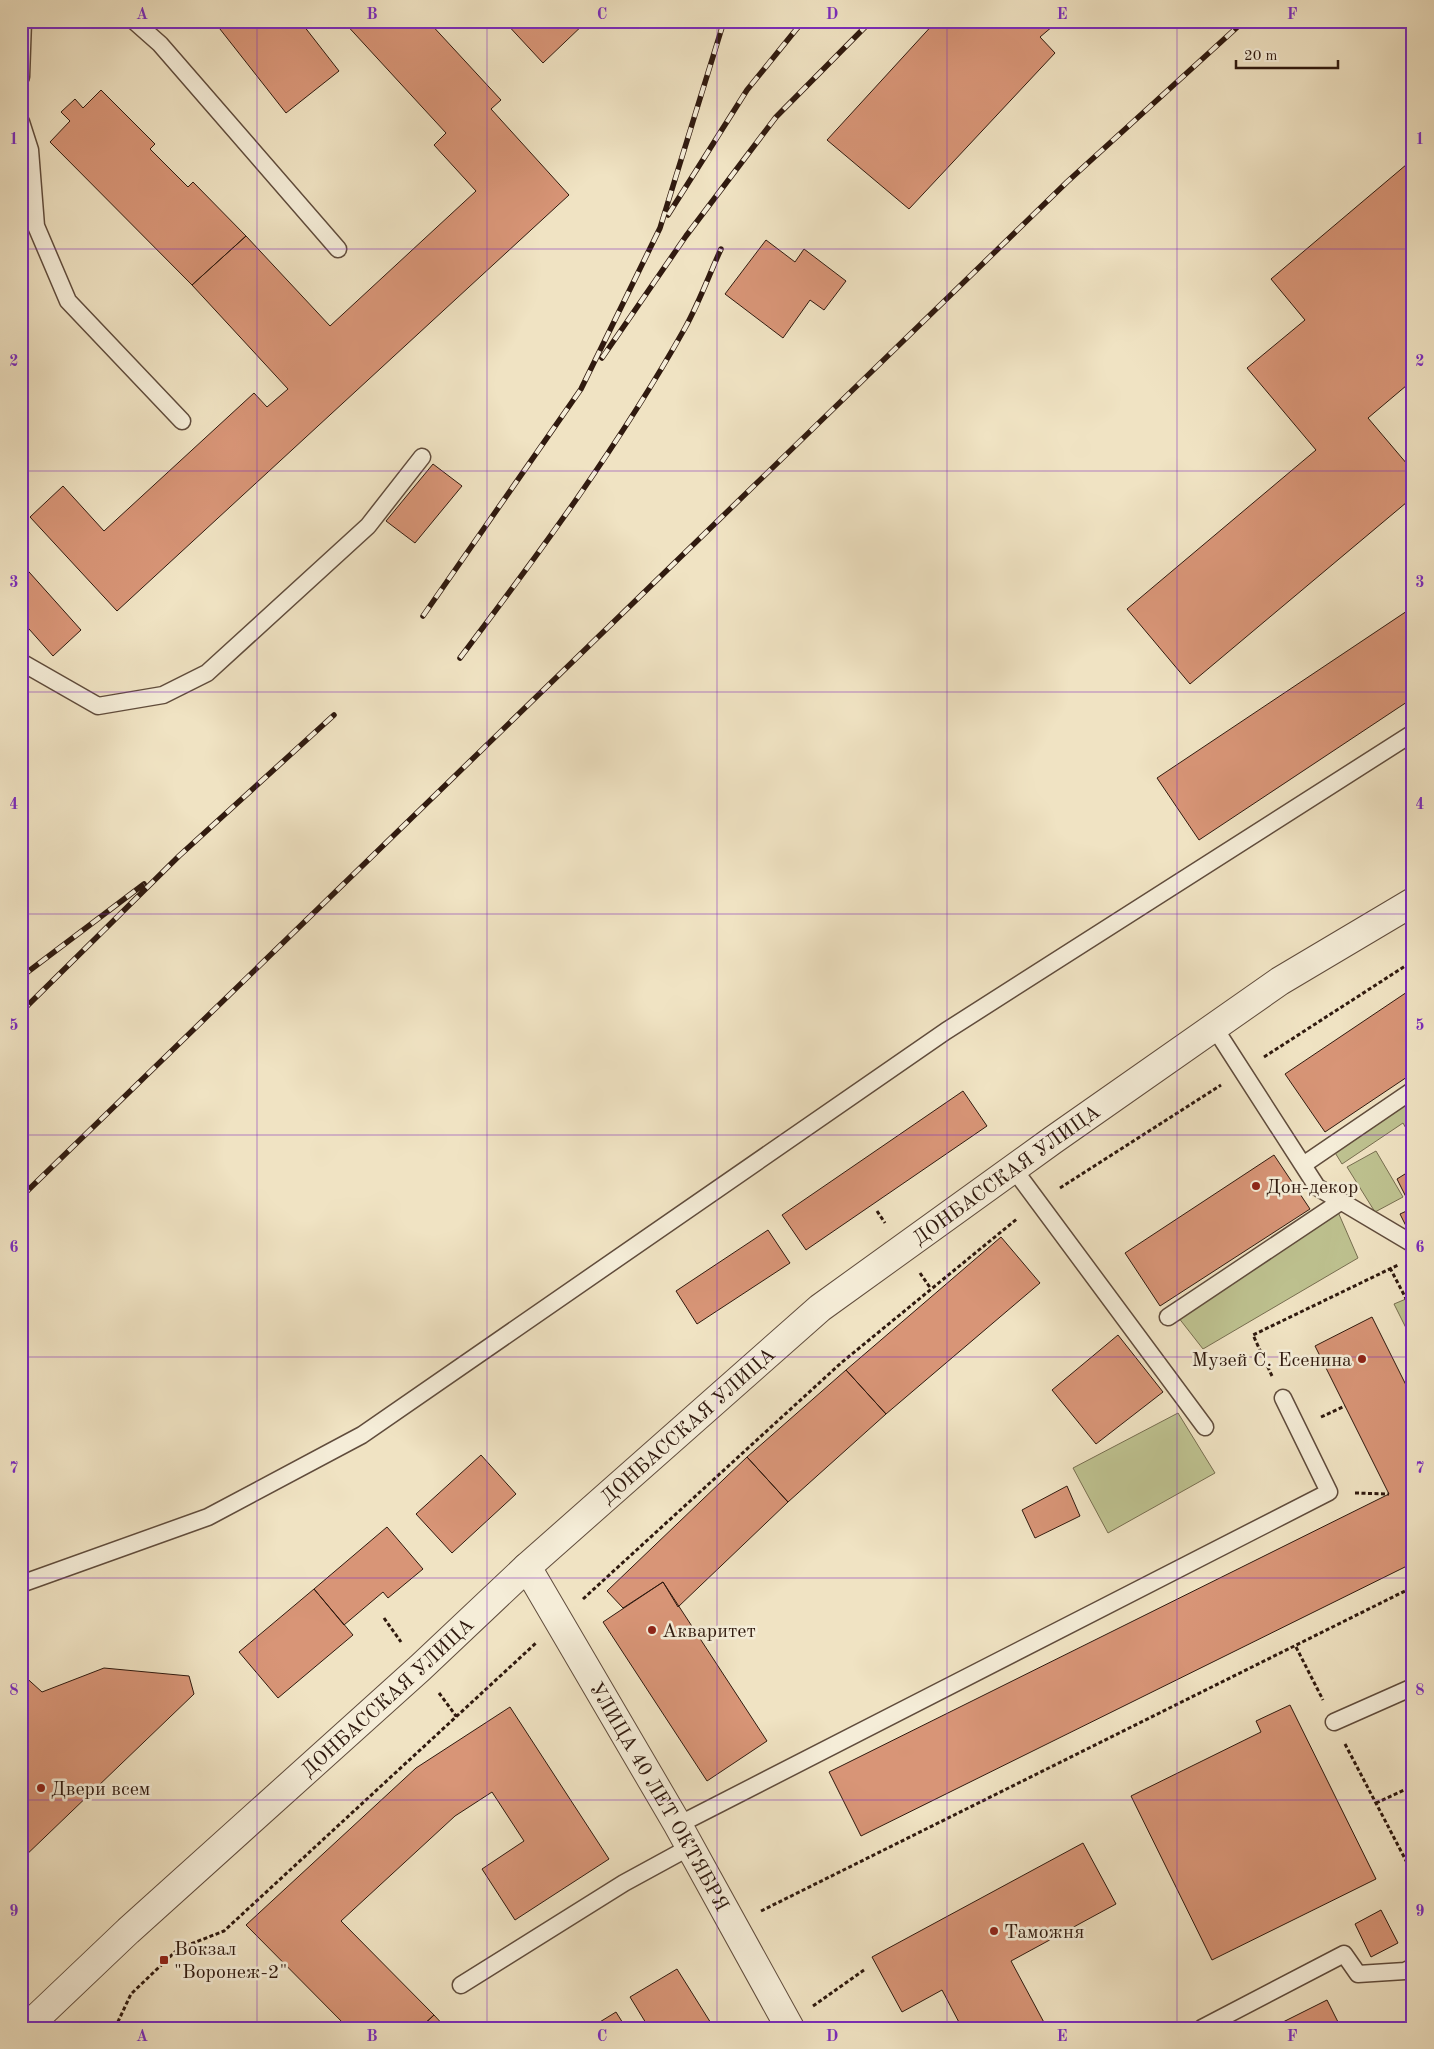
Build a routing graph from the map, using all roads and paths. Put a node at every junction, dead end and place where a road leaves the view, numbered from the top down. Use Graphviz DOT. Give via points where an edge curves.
graph roads {
  1 [pos="23,21"];
  2 [pos="134,21"];
  3 [pos="21,77"];
  4 [pos="21,122"];
  5 [pos="338,249"];
  6 [pos="182,421"];
  7 [pos="422,457"];
  8 [pos="21,662"];
  9 [pos="1413,733"];
  10 [pos="1413,902"];
  11 [pos="1413,961"];
  12 [pos="1214,1027"];
  13 [pos="1242,1071"];
  14 [pos="1413,1090"];
  15 [pos="1303,1164"];
  16 [pos="1014,1168"];
  17 [pos="1038,1202"];
  18 [pos="1340,1202"];
  19 [pos="1413,1244"];
  20 [pos="1405,1263"];
  21 [pos="1390,1268"];
  22 [pos="1413,1312"];
  23 [pos="1168,1317"];
  24 [pos="1283,1398"];
  25 [pos="1205,1427"];
  26 [pos="1329,1492"];
  27 [pos="1389,1494"];
  28 [pos="527,1567"];
  29 [pos="21,1584"];
  30 [pos="1413,1587"];
  31 [pos="560,1620"];
  32 [pos="1296,1647"];
  33 [pos="1413,1686"];
  34 [pos="1334,1722"];
  35 [pos="1413,1786"];
  36 [pos="1376,1803"];
  37 [pos="684,1836"];
  38 [pos="1413,1874"];
  39 [pos="734,1925"];
  40 [pos="1413,1967"];
  41 [pos="864,1970"];
  42 [pos="460,1985"];
  43 [pos="789,2025"];
  44 [pos="26,2028"];
  45 [pos="115,2028"];
  46 [pos="1202,2028"];
  1 -- 3 [label="lane"];
  2 -- 5 [label="lane" via="160,44"];
  4 -- 6 [label="lane" via="30,150 36,226 68,301"];
  7 -- 8 [label="lane" via="368,526 207,673 163,695 98,706"];
  9 -- 29 [label="lane" via="946,1031 362,1435 208,1517"];
  10 -- 12 [label="street, ДОНБАССКАЯ УЛИЦА" via="1280,980"];
  11 -- 13 [label="path"];
  12 -- 13 [label="lane"];
  12 -- 16 [label="street, ДОНБАССКАЯ УЛИЦА"];
  13 -- 15 [label="lane"];
  13 -- 17 [label="path"];
  14 -- 15 [label="lane"];
  15 -- 18 [label="lane" via="1318,1187"];
  16 -- 17 [label="lane"];
  16 -- 28 [label="street, ДОНБАССКАЯ УЛИЦА" via="820,1308"];
  17 -- 25 [label="lane"];
  17 -- 31 [label="path" via="841,1363"];
  18 -- 19 [label="lane"];
  18 -- 23 [label="lane"];
  20 -- 21 [label="path"];
  21 -- 22 [label="path"];
  21 -- 24 [label="path" via="1253,1335"];
  24 -- 26 [label="lane"];
  26 -- 27 [label="path"];
  26 -- 37 [label="lane"];
  28 -- 31 [label="street, УЛИЦА 40 ЛЕТ ОКТЯБРЯ"];
  28 -- 44 [label="street, ДОНБАССКАЯ УЛИЦА"];
  30 -- 32 [label="path"];
  31 -- 37 [label="street, УЛИЦА 40 ЛЕТ ОКТЯБРЯ"];
  31 -- 45 [label="path" via="224,1931 178,1949 131,1994"];
  32 -- 34 [label="path"];
  32 -- 39 [label="path"];
  33 -- 34 [label="lane"];
  34 -- 36 [label="path"];
  35 -- 36 [label="path"];
  36 -- 38 [label="path"];
  37 -- 39 [label="street, УЛИЦА 40 ЛЕТ ОКТЯБРЯ"];
  37 -- 42 [label="lane" via="624,1884"];
  39 -- 43 [label="street, УЛИЦА 40 ЛЕТ ОКТЯБРЯ"];
  40 -- 46 [label="lane" via="1405,1971 1358,1974 1344,1954"];
  41 -- 43 [label="path"];
}
